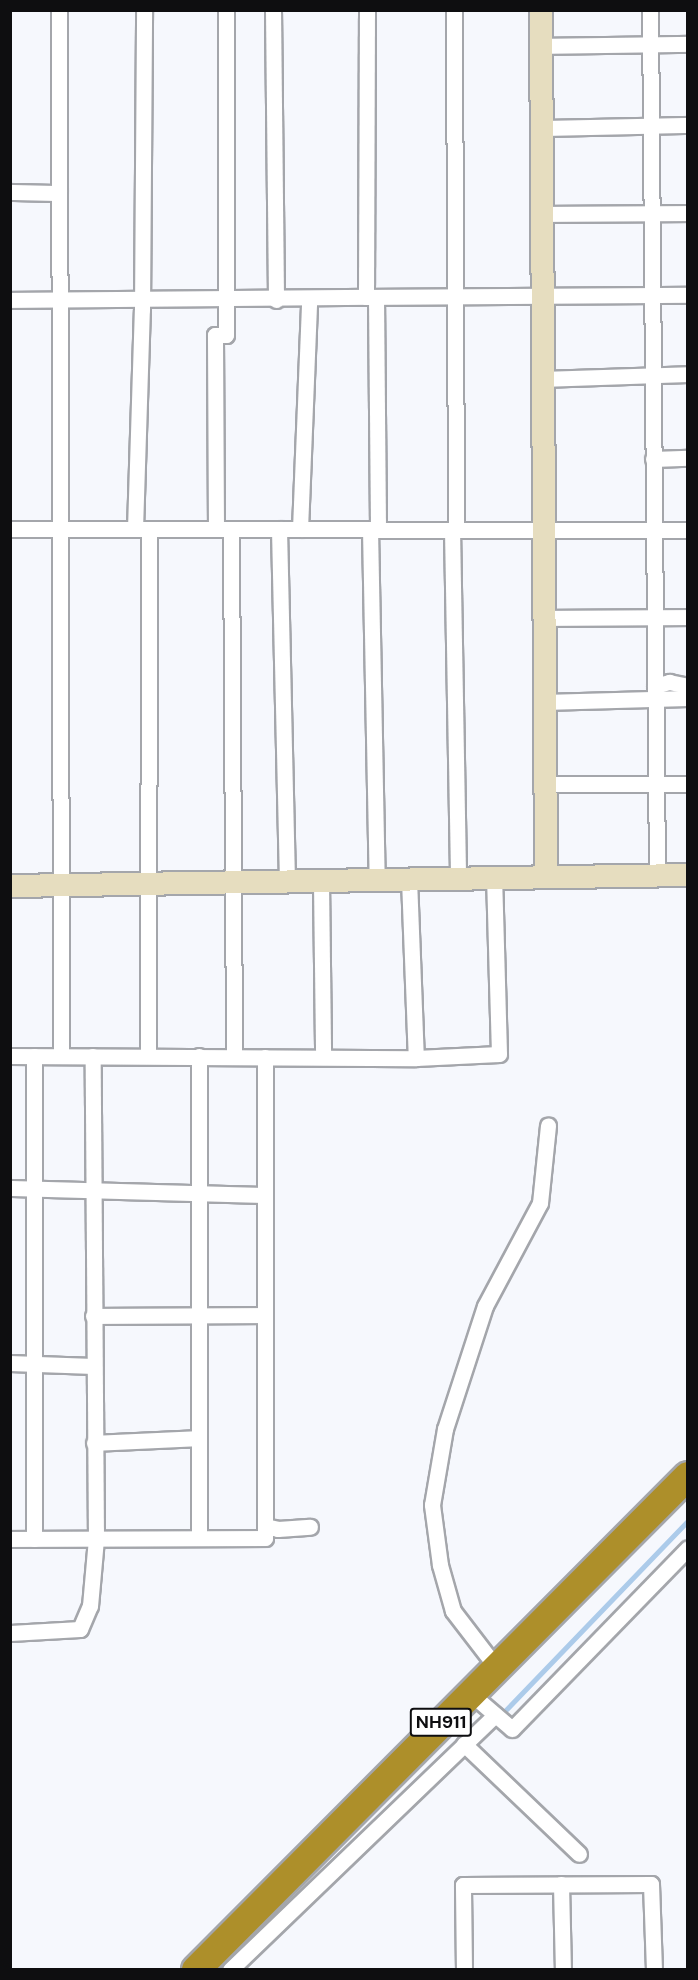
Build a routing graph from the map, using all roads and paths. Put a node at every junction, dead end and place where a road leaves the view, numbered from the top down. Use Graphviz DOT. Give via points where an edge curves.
graph roads {
  1 [pos="59,10"];
  2 [pos="144,10"];
  3 [pos="226,10"];
  4 [pos="273,10"];
  5 [pos="367,10"];
  6 [pos="454,10"];
  7 [pos="541,10"];
  8 [pos="650,10"];
  9 [pos="650,44"];
  10 [pos="687,44"];
  11 [pos="540,46"];
  12 [pos="650,124"];
  13 [pos="687,124"];
  14 [pos="539,128"];
  15 [pos="10,192"];
  16 [pos="60,193"];
  17 [pos="649,212"];
  18 [pos="687,213"];
  19 [pos="542,214"];
  20 [pos="540,295"];
  21 [pos="650,295"];
  22 [pos="687,295"];
  23 [pos="455,296"];
  24 [pos="371,297"];
  25 [pos="10,300"];
  26 [pos="59,300"];
  27 [pos="142,300"];
  28 [pos="226,300"];
  29 [pos="276,300"];
  30 [pos="309,301"];
  31 [pos="651,374"];
  32 [pos="687,374"];
  33 [pos="541,379"];
  34 [pos="687,458"];
  35 [pos="653,459"];
  36 [pos="10,529"];
  37 [pos="59,529"];
  38 [pos="142,529"];
  39 [pos="223,529"];
  40 [pos="279,529"];
  41 [pos="300,529"];
  42 [pos="374,529"];
  43 [pos="454,530"];
  44 [pos="541,530"];
  45 [pos="653,530"];
  46 [pos="687,530"];
  47 [pos="687,617"];
  48 [pos="542,618"];
  49 [pos="654,619"];
  50 [pos="687,686"];
  51 [pos="655,692"];
  52 [pos="687,698"];
  53 [pos="543,702"];
  54 [pos="544,784"];
  55 [pos="656,784"];
  56 [pos="687,784"];
  57 [pos="657,875"];
  58 [pos="687,875"];
  59 [pos="546,876"];
  60 [pos="494,877"];
  61 [pos="458,878"];
  62 [pos="409,879"];
  63 [pos="377,880"];
  64 [pos="287,882"];
  65 [pos="321,882"];
  66 [pos="232,884"];
  67 [pos="149,885"];
  68 [pos="10,886"];
  69 [pos="60,886"];
  70 [pos="10,1056"];
  71 [pos="34,1056"];
  72 [pos="61,1056"];
  73 [pos="93,1056"];
  74 [pos="148,1056"];
  75 [pos="199,1056"];
  76 [pos="234,1057"];
  77 [pos="265,1057"];
  78 [pos="323,1057"];
  79 [pos="416,1058"];
  80 [pos="548,1125"];
  81 [pos="10,1188"];
  82 [pos="33,1188"];
  83 [pos="93,1191"];
  84 [pos="199,1192"];
  85 [pos="265,1195"];
  86 [pos="265,1315"];
  87 [pos="93,1316"];
  88 [pos="199,1316"];
  89 [pos="10,1364"];
  90 [pos="32,1364"];
  91 [pos="93,1366"];
  92 [pos="199,1438"];
  93 [pos="94,1443"];
  94 [pos="687,1476"];
  95 [pos="265,1526"];
  96 [pos="310,1527"];
  97 [pos="10,1539"];
  98 [pos="34,1539"];
  99 [pos="96,1539"];
  100 [pos="199,1539"];
  101 [pos="687,1548"];
  102 [pos="10,1633"];
  103 [pos="496,1667"];
  104 [pos="470,1693"];
  105 [pos="495,1715"];
  106 [pos="464,1744"];
  107 [pos="579,1854"];
  108 [pos="561,1884"];
  109 [pos="196,1970"];
  110 [pos="230,1970"];
  111 [pos="464,1970"];
  112 [pos="563,1970"];
  113 [pos="654,1970"];
  1 -- 16 [label="street"];
  2 -- 27 [label="street"];
  3 -- 28 [label="street"];
  4 -- 29 [label="street"];
  5 -- 24 [label="street"];
  6 -- 23 [label="street"];
  7 -- 11 [label="street"];
  8 -- 9 [label="street"];
  9 -- 10 [label="street"];
  9 -- 11 [label="street"];
  9 -- 12 [label="street"];
  11 -- 14 [label="street"];
  12 -- 13 [label="street"];
  12 -- 14 [label="street"];
  12 -- 17 [label="street"];
  14 -- 19 [label="street"];
  15 -- 16 [label="street"];
  16 -- 26 [label="street"];
  17 -- 18 [label="street"];
  17 -- 19 [label="street"];
  17 -- 21 [label="street"];
  19 -- 20 [label="street"];
  20 -- 21 [label="street"];
  20 -- 23 [label="street"];
  20 -- 33 [label="street"];
  21 -- 22 [label="street"];
  21 -- 31 [label="street"];
  23 -- 24 [label="street"];
  23 -- 43 [label="street"];
  24 -- 30 [label="street"];
  24 -- 42 [label="street"];
  25 -- 26 [label="street"];
  26 -- 27 [label="street"];
  26 -- 37 [label="street"];
  27 -- 28 [label="street"];
  27 -- 38 [label="street"];
  28 -- 29 [label="street"];
  28 -- 39 [label="street" via="226,335 215,335"];
  29 -- 30 [label="street"];
  30 -- 41 [label="street"];
  31 -- 32 [label="street"];
  31 -- 33 [label="street"];
  31 -- 35 [label="street"];
  33 -- 44 [label="street"];
  34 -- 35 [label="street"];
  35 -- 45 [label="street"];
  36 -- 37 [label="street"];
  37 -- 38 [label="street"];
  37 -- 69 [label="street"];
  38 -- 39 [label="street"];
  38 -- 67 [label="street"];
  39 -- 40 [label="street"];
  39 -- 66 [label="street"];
  40 -- 41 [label="street"];
  40 -- 64 [label="street"];
  41 -- 42 [label="street"];
  42 -- 43 [label="street"];
  42 -- 63 [label="street"];
  43 -- 44 [label="street"];
  43 -- 61 [label="street"];
  44 -- 45 [label="street"];
  44 -- 48 [label="street"];
  45 -- 46 [label="street"];
  45 -- 49 [label="street"];
  47 -- 49 [label="street"];
  48 -- 49 [label="street"];
  48 -- 53 [label="street"];
  49 -- 51 [label="street"];
  50 -- 51 [label="street" via="669,682"];
  51 -- 52 [label="street"];
  51 -- 53 [label="street"];
  51 -- 55 [label="street"];
  53 -- 54 [label="street"];
  54 -- 55 [label="street"];
  54 -- 59 [label="street"];
  55 -- 56 [label="street"];
  55 -- 57 [label="street"];
  57 -- 58 [label="street"];
  57 -- 59 [label="street"];
  59 -- 60 [label="street"];
  60 -- 61 [label="street"];
  60 -- 79 [label="street" via="499,1054"];
  61 -- 62 [label="street"];
  62 -- 63 [label="street"];
  62 -- 79 [label="street"];
  63 -- 65 [label="street"];
  64 -- 65 [label="street"];
  64 -- 66 [label="street"];
  65 -- 78 [label="street"];
  66 -- 67 [label="street"];
  66 -- 76 [label="street"];
  67 -- 69 [label="street"];
  67 -- 74 [label="street"];
  68 -- 69 [label="street"];
  69 -- 72 [label="street"];
  70 -- 71 [label="street"];
  71 -- 72 [label="street"];
  71 -- 82 [label="street"];
  72 -- 73 [label="street"];
  73 -- 74 [label="street"];
  73 -- 83 [label="street"];
  74 -- 75 [label="street"];
  75 -- 76 [label="street"];
  75 -- 84 [label="street"];
  76 -- 77 [label="street"];
  77 -- 78 [label="street"];
  77 -- 85 [label="street"];
  78 -- 79 [label="street"];
  80 -- 103 [label="street" via="540,1203 485,1306 445,1429 432,1505 440,1565 453,1611"];
  81 -- 82 [label="street"];
  82 -- 83 [label="street"];
  82 -- 90 [label="street"];
  83 -- 84 [label="street"];
  83 -- 87 [label="street"];
  84 -- 85 [label="street"];
  84 -- 88 [label="street"];
  85 -- 86 [label="street"];
  86 -- 88 [label="street"];
  86 -- 95 [label="street"];
  87 -- 88 [label="street"];
  87 -- 91 [label="street"];
  88 -- 92 [label="street"];
  89 -- 90 [label="street"];
  90 -- 91 [label="street"];
  90 -- 98 [label="street"];
  91 -- 93 [label="street"];
  92 -- 93 [label="street"];
  92 -- 100 [label="street"];
  93 -- 99 [label="street"];
  94 -- 103 [label="highway, NH911"];
  95 -- 96 [label="street"];
  95 -- 100 [label="street" via="265,1538"];
  97 -- 98 [label="street"];
  98 -- 99 [label="street"];
  99 -- 100 [label="street"];
  99 -- 102 [label="street" via="90,1606 80,1629"];
  101 -- 105 [label="street" via="512,1730"];
  103 -- 104 [label="highway, NH911"];
  104 -- 105 [label="street"];
  104 -- 109 [label="highway, NH911"];
  105 -- 106 [label="street"];
  106 -- 107 [label="street"];
  106 -- 110 [label="street"];
  108 -- 111 [label="street" via="463,1885"];
  108 -- 112 [label="street"];
  108 -- 113 [label="street" via="651,1884"];
}
